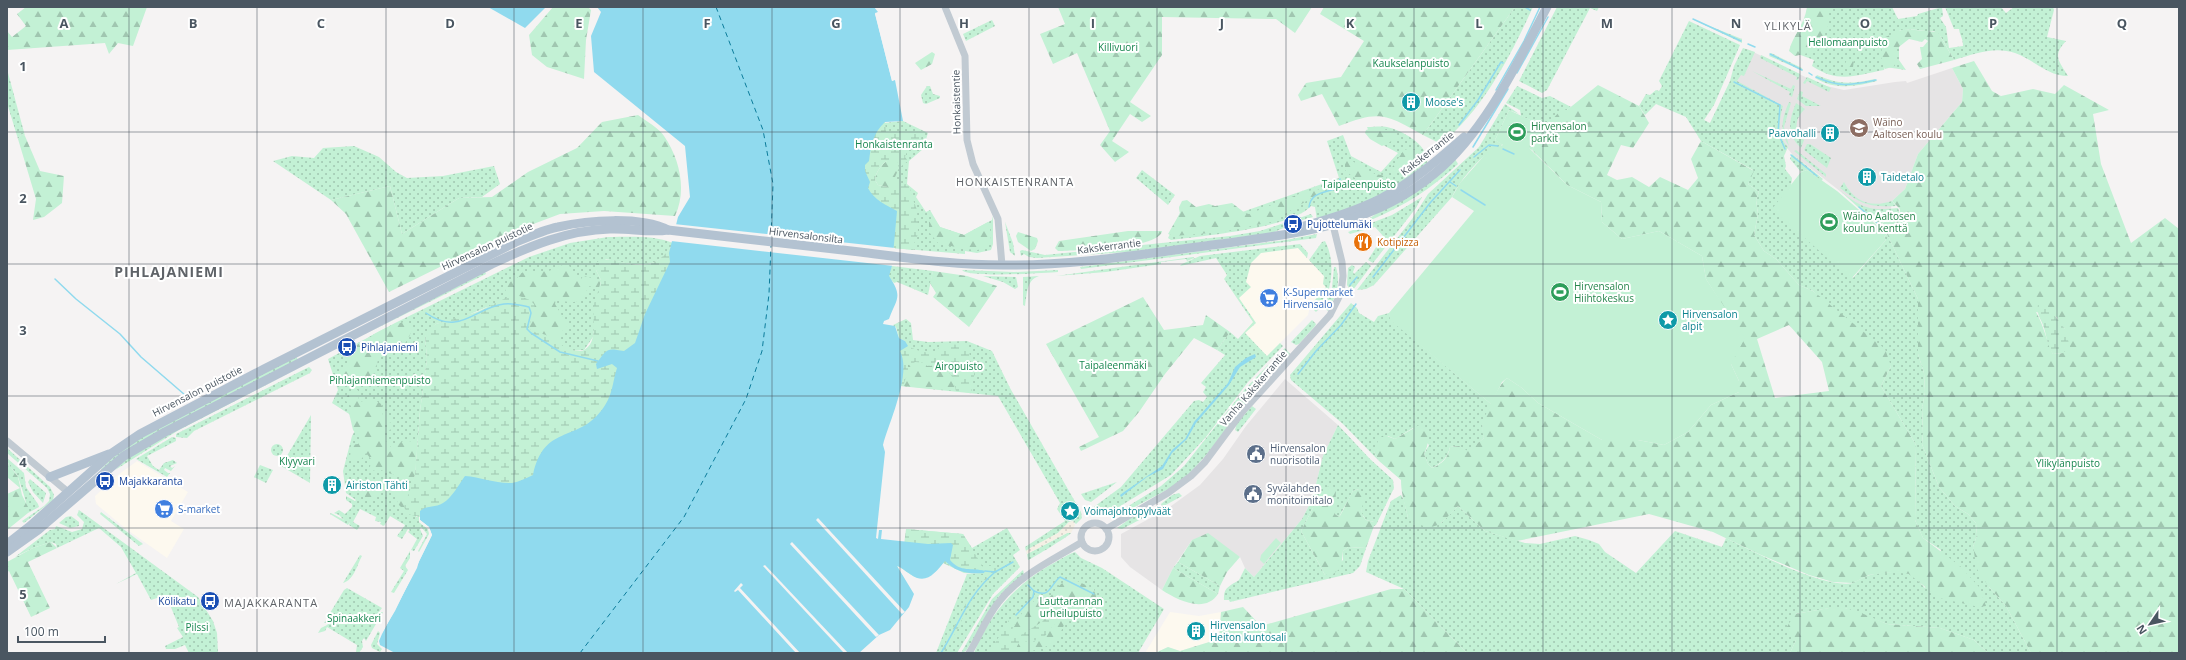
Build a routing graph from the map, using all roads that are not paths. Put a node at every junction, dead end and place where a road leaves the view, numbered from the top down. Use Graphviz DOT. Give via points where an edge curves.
graph roads {
  1 [pos="945,7"];
  2 [pos="1547,7"];
  3 [pos="1332,222"];
  4 [pos="668,230"];
  5 [pos="941,262"];
  6 [pos="1002,265"];
  7 [pos="7,441"];
  8 [pos="112,453"];
  9 [pos="50,477"];
  10 [pos="72,495"];
  11 [pos="1106,529"];
  12 [pos="1082,542"];
  13 [pos="7,544"];
  14 [pos="7,552"];
  15 [pos="969,653"];
  1 -- 6 [label="street, Honkaistentie" via="965,56 967,140 973,164 998,219"];
  2 -- 3 [label="main road, Kakskerrantie" via="1498,96 1475,128 1411,181 1379,200"];
  3 -- 6 [label="main road, Kakskerrantie" via="1279,235 1096,259"];
  3 -- 11 [label="street, Vanha Kakskerrantie" via="1342,263 1343,283 1339,300 1330,315 1243,411 1205,462 1191,476 1168,493"];
  4 -- 5 [label="main road, Hirvensalonsilta"];
  4 -- 8 [label="main road, Hirvensalon puistotie" via="657,225 592,222 557,227 520,240 161,422"];
  4 -- 10 [label="main road, Hirvensalon puistotie" via="657,232 610,229 582,232 561,236 519,252 165,432 124,456"];
  5 -- 6 [label="main road, Kakskerrantie"];
  7 -- 9 [label="street"];
  8 -- 9 [label="main road"];
  8 -- 10 [label="main road, Hirvensalon puistotie"];
  9 -- 10 [label="street"];
  10 -- 13 [label="main road"];
  10 -- 14 [label="main road" via="38,530"];
  11 -- 12 [label="street" via="1098,523 1088,524 1081,532"];
  11 -- 12 [label="street" via="1109,535 1107,542 1100,550 1090,550"];
  12 -- 15 [label="street" via="1031,573 1010,590 992,612"];
}
